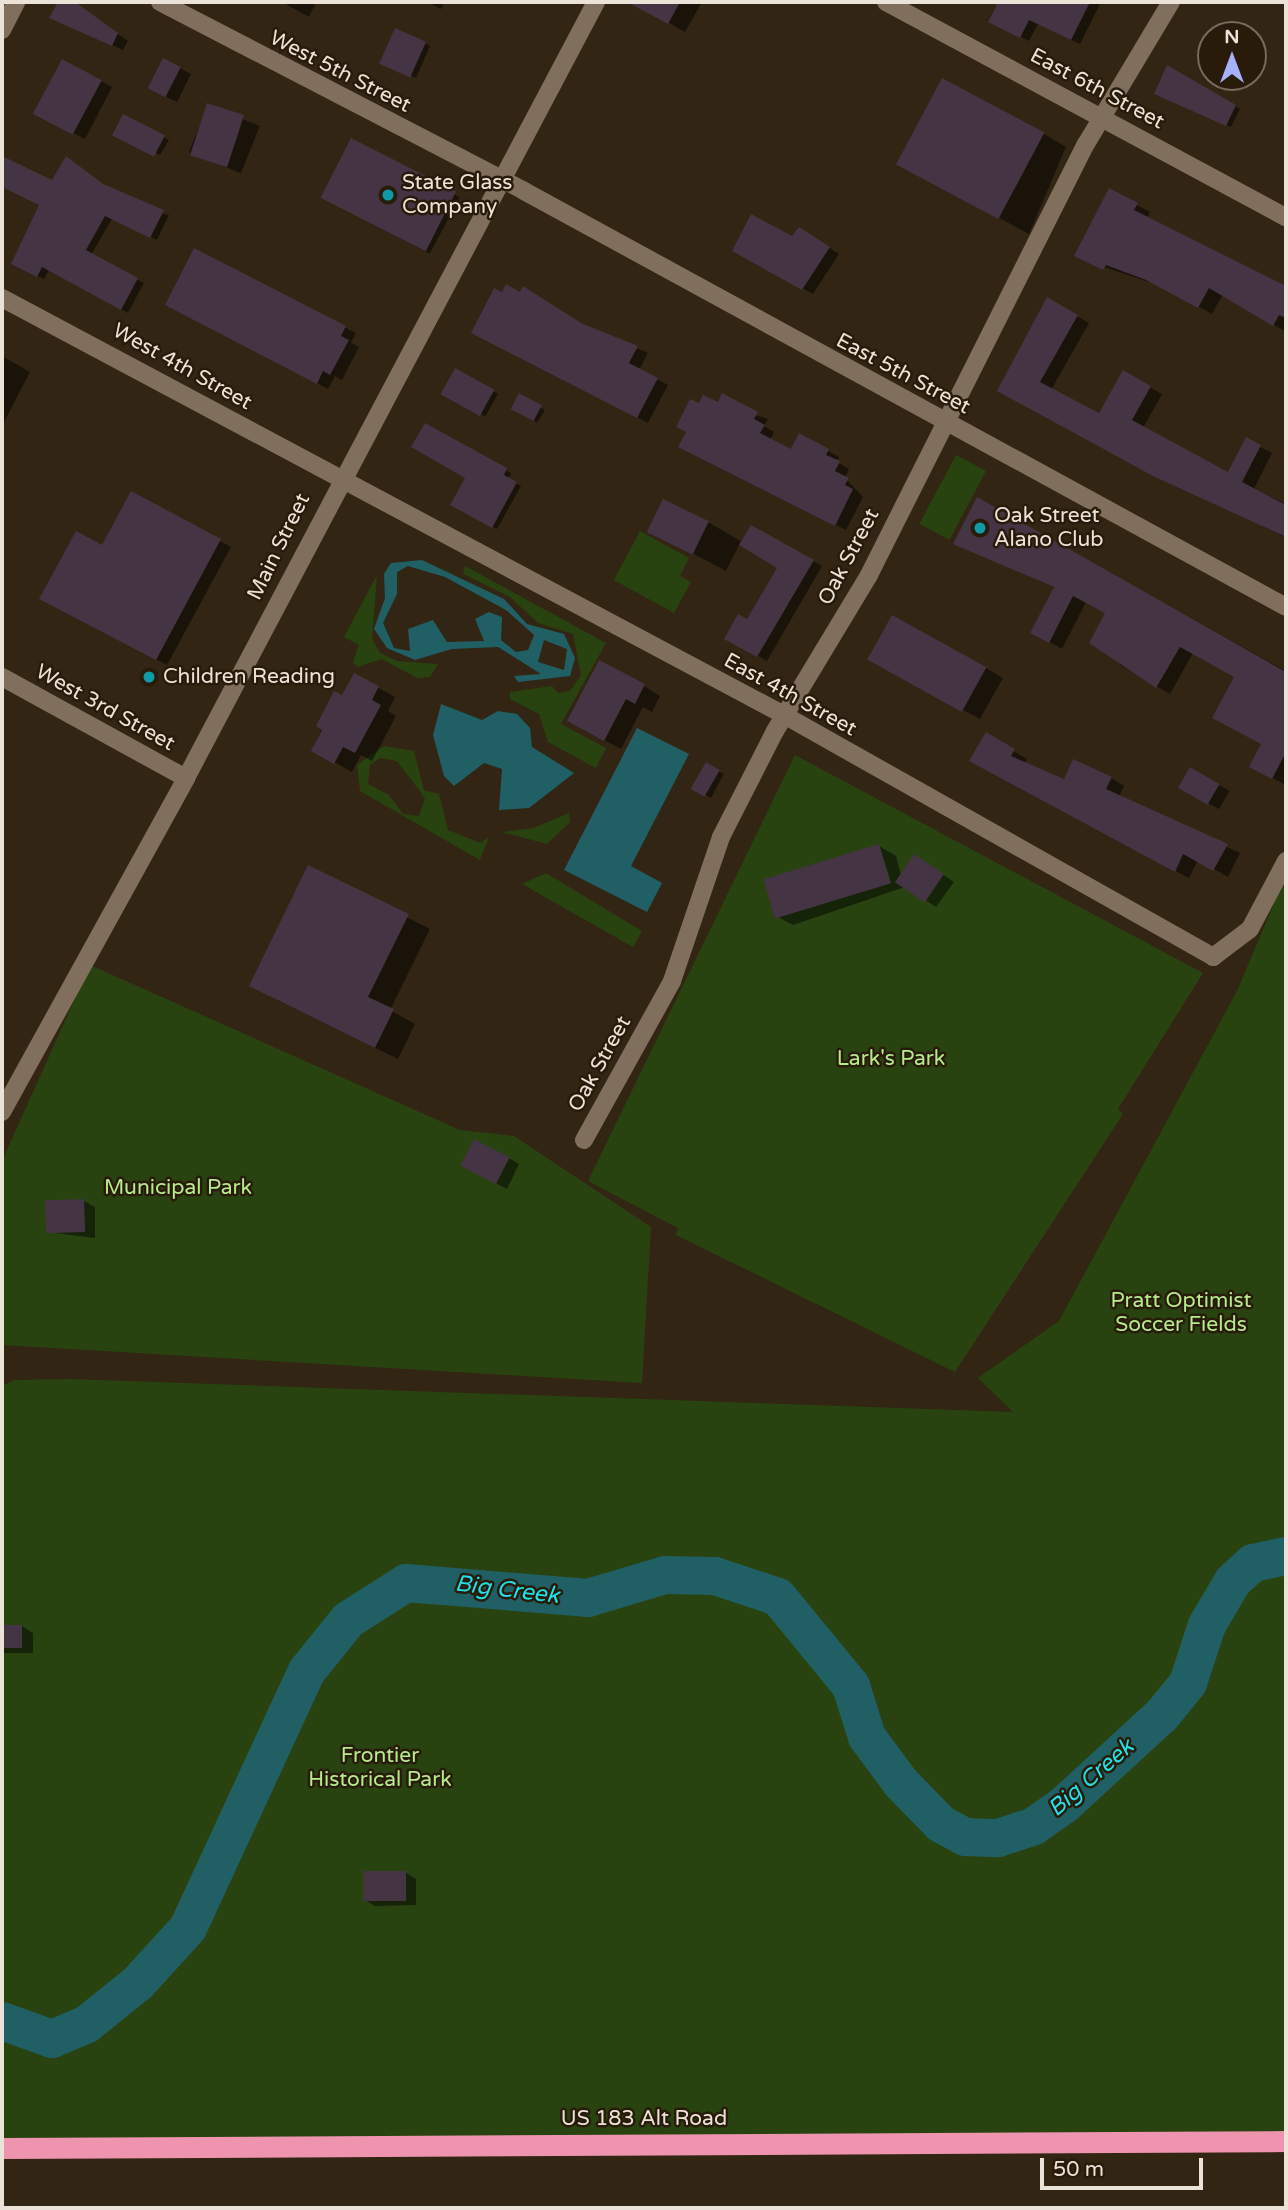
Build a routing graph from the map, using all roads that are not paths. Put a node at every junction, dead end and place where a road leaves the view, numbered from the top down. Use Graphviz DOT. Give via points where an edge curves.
graph roads {
  1 [pos="16,2"];
  2 [pos="160,2"];
  3 [pos="596,2"];
  4 [pos="887,2"];
  5 [pos="1171,2"];
  6 [pos="2,30"];
  7 [pos="1103,117"];
  8 [pos="499,179"];
  9 [pos="1286,217"];
  10 [pos="2,298"];
  11 [pos="942,420"];
  12 [pos="340,479"];
  13 [pos="1286,607"];
  14 [pos="2,677"];
  15 [pos="785,715"];
  16 [pos="186,778"];
  17 [pos="1286,861"];
  18 [pos="2,1112"];
  19 [pos="584,1140"];
  20 [pos="1286,2141"];
  21 [pos="2,2148"];
  1 -- 6 [label="street"];
  2 -- 8 [label="street, West 5th Street"];
  3 -- 8 [label="street, Main Street"];
  4 -- 7 [label="street, East 6th Street"];
  5 -- 7 [label="street, Oak Street"];
  7 -- 9 [label="street, East 6th Street"];
  7 -- 11 [label="street, Oak Street"];
  8 -- 11 [label="street, East 5th Street"];
  8 -- 12 [label="street, Main Street"];
  10 -- 12 [label="street, West 4th Street"];
  11 -- 13 [label="street, East 5th Street"];
  11 -- 15 [label="street, Oak Street" via="869,575"];
  12 -- 15 [label="street, East 4th Street"];
  12 -- 16 [label="street, Main Street"];
  14 -- 16 [label="street, West 3rd Street"];
  15 -- 17 [label="street, East 4th Street" via="1213,957 1250,929"];
  15 -- 19 [label="street, Oak Street" via="722,837 672,981"];
  16 -- 18 [label="street, Main Street"];
  20 -- 21 [label="highway, US 183 Alt Road"];
}
